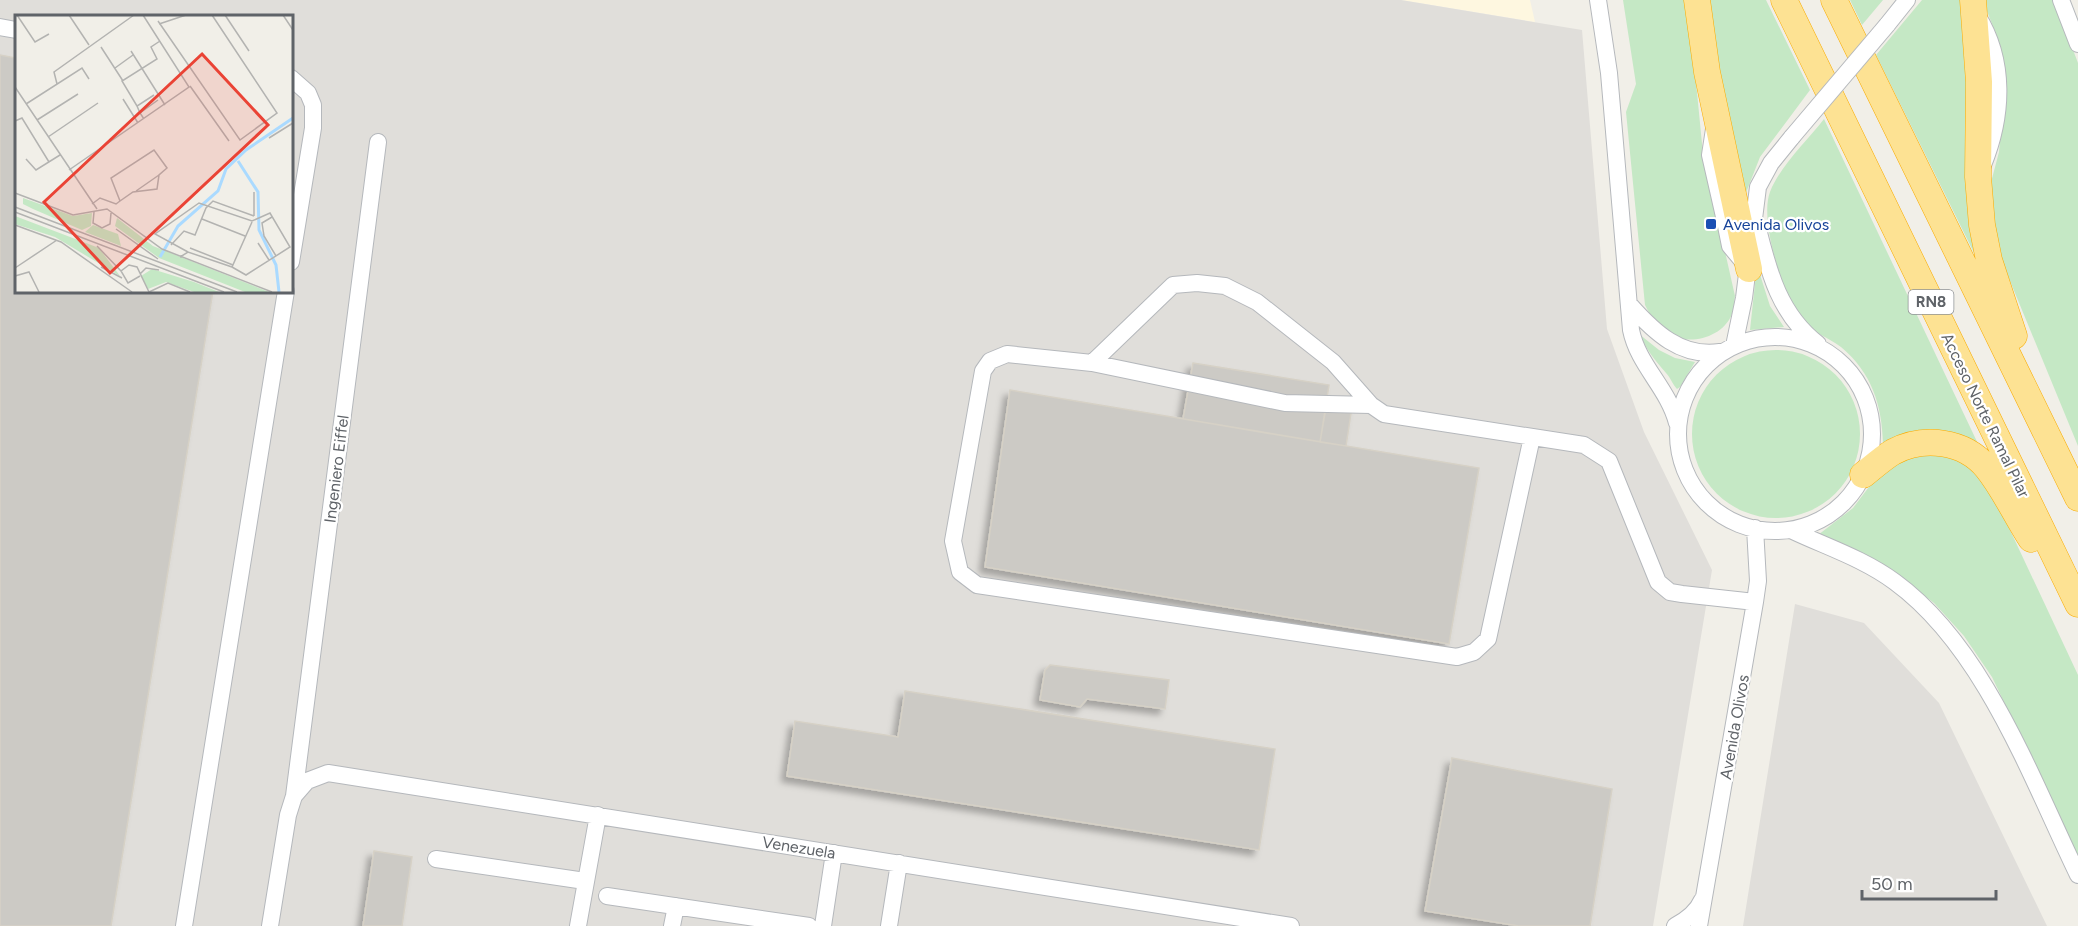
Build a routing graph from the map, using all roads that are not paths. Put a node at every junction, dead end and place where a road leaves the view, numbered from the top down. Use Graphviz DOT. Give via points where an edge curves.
graph roads {
  1 [pos="1598,0"];
  2 [pos="1697,0"];
  3 [pos="1784,0"];
  4 [pos="1834,0"];
  5 [pos="1907,0"];
  6 [pos="2061,0"];
  7 [pos="1972,3"];
  8 [pos="0,27"];
  9 [pos="15,30"];
  10 [pos="2078,44"];
  11 [pos="292,79"];
  12 [pos="378,142"];
  13 [pos="1754,216"];
  14 [pos="292,256"];
  15 [pos="1749,269"];
  16 [pos="286,292"];
  17 [pos="1630,305"];
  18 [pos="1727,349"];
  19 [pos="1828,352"];
  20 [pos="1092,363"];
  21 [pos="1371,405"];
  22 [pos="1678,427"];
  23 [pos="1532,437"];
  24 [pos="2053,447"];
  25 [pos="1863,475"];
  26 [pos="2078,498"];
  27 [pos="1755,528"];
  28 [pos="1793,531"];
  29 [pos="1755,602"];
  30 [pos="2078,604"];
  31 [pos="2078,611"];
  32 [pos="307,781"];
  33 [pos="294,796"];
  34 [pos="598,815"];
  35 [pos="834,853"];
  36 [pos="436,859"];
  37 [pos="899,864"];
  38 [pos="2078,875"];
  39 [pos="585,881"];
  40 [pos="1706,891"];
  41 [pos="607,896"];
  42 [pos="675,906"];
  43 [pos="184,926"];
  44 [pos="270,926"];
  45 [pos="578,926"];
  46 [pos="672,926"];
  47 [pos="809,926"];
  48 [pos="823,926"];
  49 [pos="889,926"];
  50 [pos="1291,926"];
  51 [pos="1675,926"];
  52 [pos="1699,926"];
  1 -- 17 [label="street" via="1609,73"];
  2 -- 15 [label="highway"];
  3 -- 30 [label="highway, Acceso Norte Ramal Pilar / RN8"];
  4 -- 24 [label="highway, RN8"];
  5 -- 13 [label="street, bridge" via="1772,163 1758,187"];
  6 -- 10 [label="street"];
  7 -- 24 [label="highway" via="1979,82 1978,177 1989,260"];
  8 -- 9 [label="street"];
  11 -- 14 [label="street" via="308,93 313,105"];
  12 -- 33 [label="street, Ingeniero Eiffel"];
  13 -- 15 [label="street"];
  13 -- 19 [label="street" via="1768,269 1784,305 1796,324"];
  15 -- 18 [label="street" via="1740,329"];
  16 -- 43 [label="street"];
  17 -- 18 [label="street" via="1659,335 1679,346 1709,354"];
  17 -- 22 [label="street" via="1634,344 1672,404"];
  18 -- 19 [label="street" via="1757,339 1782,337"];
  18 -- 22 [label="street" via="1693,380"];
  19 -- 25 [label="street" via="1845,366 1868,406 1871,453"];
  20 -- 21 [label="street" via="1286,403"];
  20 -- 21 [label="street" via="1173,285 1225,286 1257,302 1333,362"];
  20 -- 23 [label="street" via="1007,354 990,361 983,371 953,541 960,572 977,585 1456,657 1474,652 1488,639"];
  21 -- 23 [label="street" via="1384,414"];
  22 -- 27 [label="street" via="1682,463 1706,500 1728,517"];
  23 -- 29 [label="street" via="1584,445 1609,461 1658,582 1670,592"];
  24 -- 26 [label="highway, RN8"];
  25 -- 28 [label="street" via="1842,504"];
  25 -- 31 [label="highway" via="1914,443 1941,442 1974,455 1987,468"];
  27 -- 28 [label="street"];
  27 -- 29 [label="street, Avenida Olivos"];
  28 -- 38 [label="street" via="1894,581 1958,644 2003,720"];
  29 -- 40 [label="street, Avenida Olivos"];
  32 -- 33 [label="street, Ingeniero Eiffel"];
  32 -- 34 [label="street, Venezuela" via="328,773 345,774"];
  33 -- 44 [label="street, Ingeniero Eiffel"];
  34 -- 35 [label="street, Venezuela"];
  34 -- 39 [label="street"];
  35 -- 37 [label="street, Venezuela"];
  35 -- 48 [label="street"];
  36 -- 39 [label="street"];
  37 -- 49 [label="street"];
  37 -- 50 [label="street, Venezuela"];
  39 -- 45 [label="street"];
  40 -- 51 [label="street" via="1699,906"];
  40 -- 52 [label="street, Avenida Olivos"];
  41 -- 42 [label="street"];
  42 -- 46 [label="street"];
  42 -- 47 [label="street"];
}
